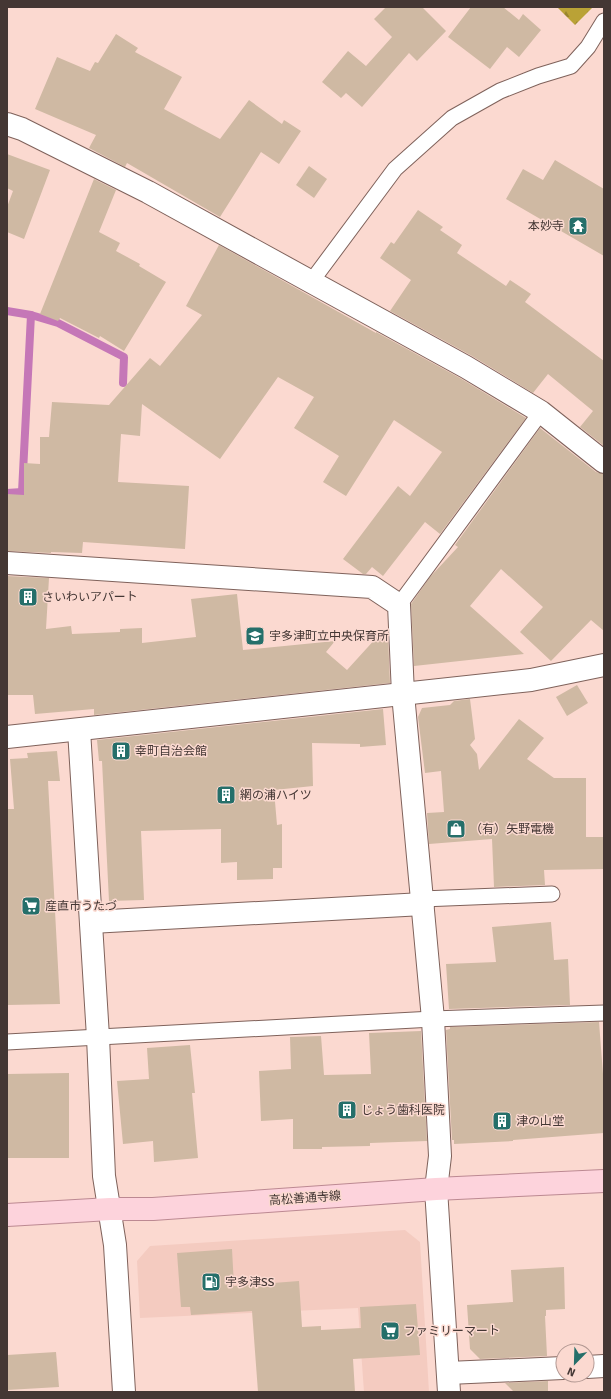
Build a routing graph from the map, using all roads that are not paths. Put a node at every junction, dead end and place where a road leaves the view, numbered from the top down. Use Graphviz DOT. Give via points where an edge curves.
graph roads {
  1 [pos="604,21"];
  2 [pos="7,124"];
  3 [pos="311,282"];
  4 [pos="541,412"];
  5 [pos="604,462"];
  6 [pos="7,563"];
  7 [pos="399,605"];
  8 [pos="604,665"];
  9 [pos="403,694"];
  10 [pos="79,730"];
  11 [pos="7,737"];
  12 [pos="552,894"];
  13 [pos="422,902"];
  14 [pos="91,922"];
  15 [pos="604,1014"];
  16 [pos="434,1019"];
  17 [pos="98,1037"];
  18 [pos="7,1042"];
  19 [pos="604,1181"];
  20 [pos="436,1188"];
  21 [pos="110,1209"];
  22 [pos="7,1214"];
  23 [pos="555,1369"];
  24 [pos="448,1382"];
  25 [pos="124,1392"];
  1 -- 3 [label="lane" via="588,47 571,66 500,91 452,118 395,169"];
  2 -- 3 [label="street" via="22,129 148,192"];
  3 -- 4 [label="street" via="466,367"];
  4 -- 5 [label="street"];
  4 -- 7 [label="lane"];
  6 -- 7 [label="street" via="372,587"];
  7 -- 9 [label="street"];
  8 -- 9 [label="street" via="531,680"];
  9 -- 10 [label="street"];
  9 -- 13 [label="street"];
  10 -- 11 [label="street"];
  10 -- 14 [label="street"];
  12 -- 13 [label="lane"];
  13 -- 14 [label="street"];
  13 -- 16 [label="street"];
  14 -- 17 [label="street"];
  15 -- 16 [label="lane"];
  16 -- 17 [label="lane"];
  16 -- 20 [label="street" via="440,1156"];
  17 -- 18 [label="lane"];
  17 -- 21 [label="street" via="104,1176"];
  19 -- 20 [label="main road, 高松善通寺線"];
  20 -- 21 [label="main road, 高松善通寺線" via="153,1209"];
  20 -- 24 [label="street"];
  21 -- 22 [label="main road, 高松善通寺線"];
  21 -- 25 [label="street" via="115,1245"];
  23 -- 24 [label="street"];
}
